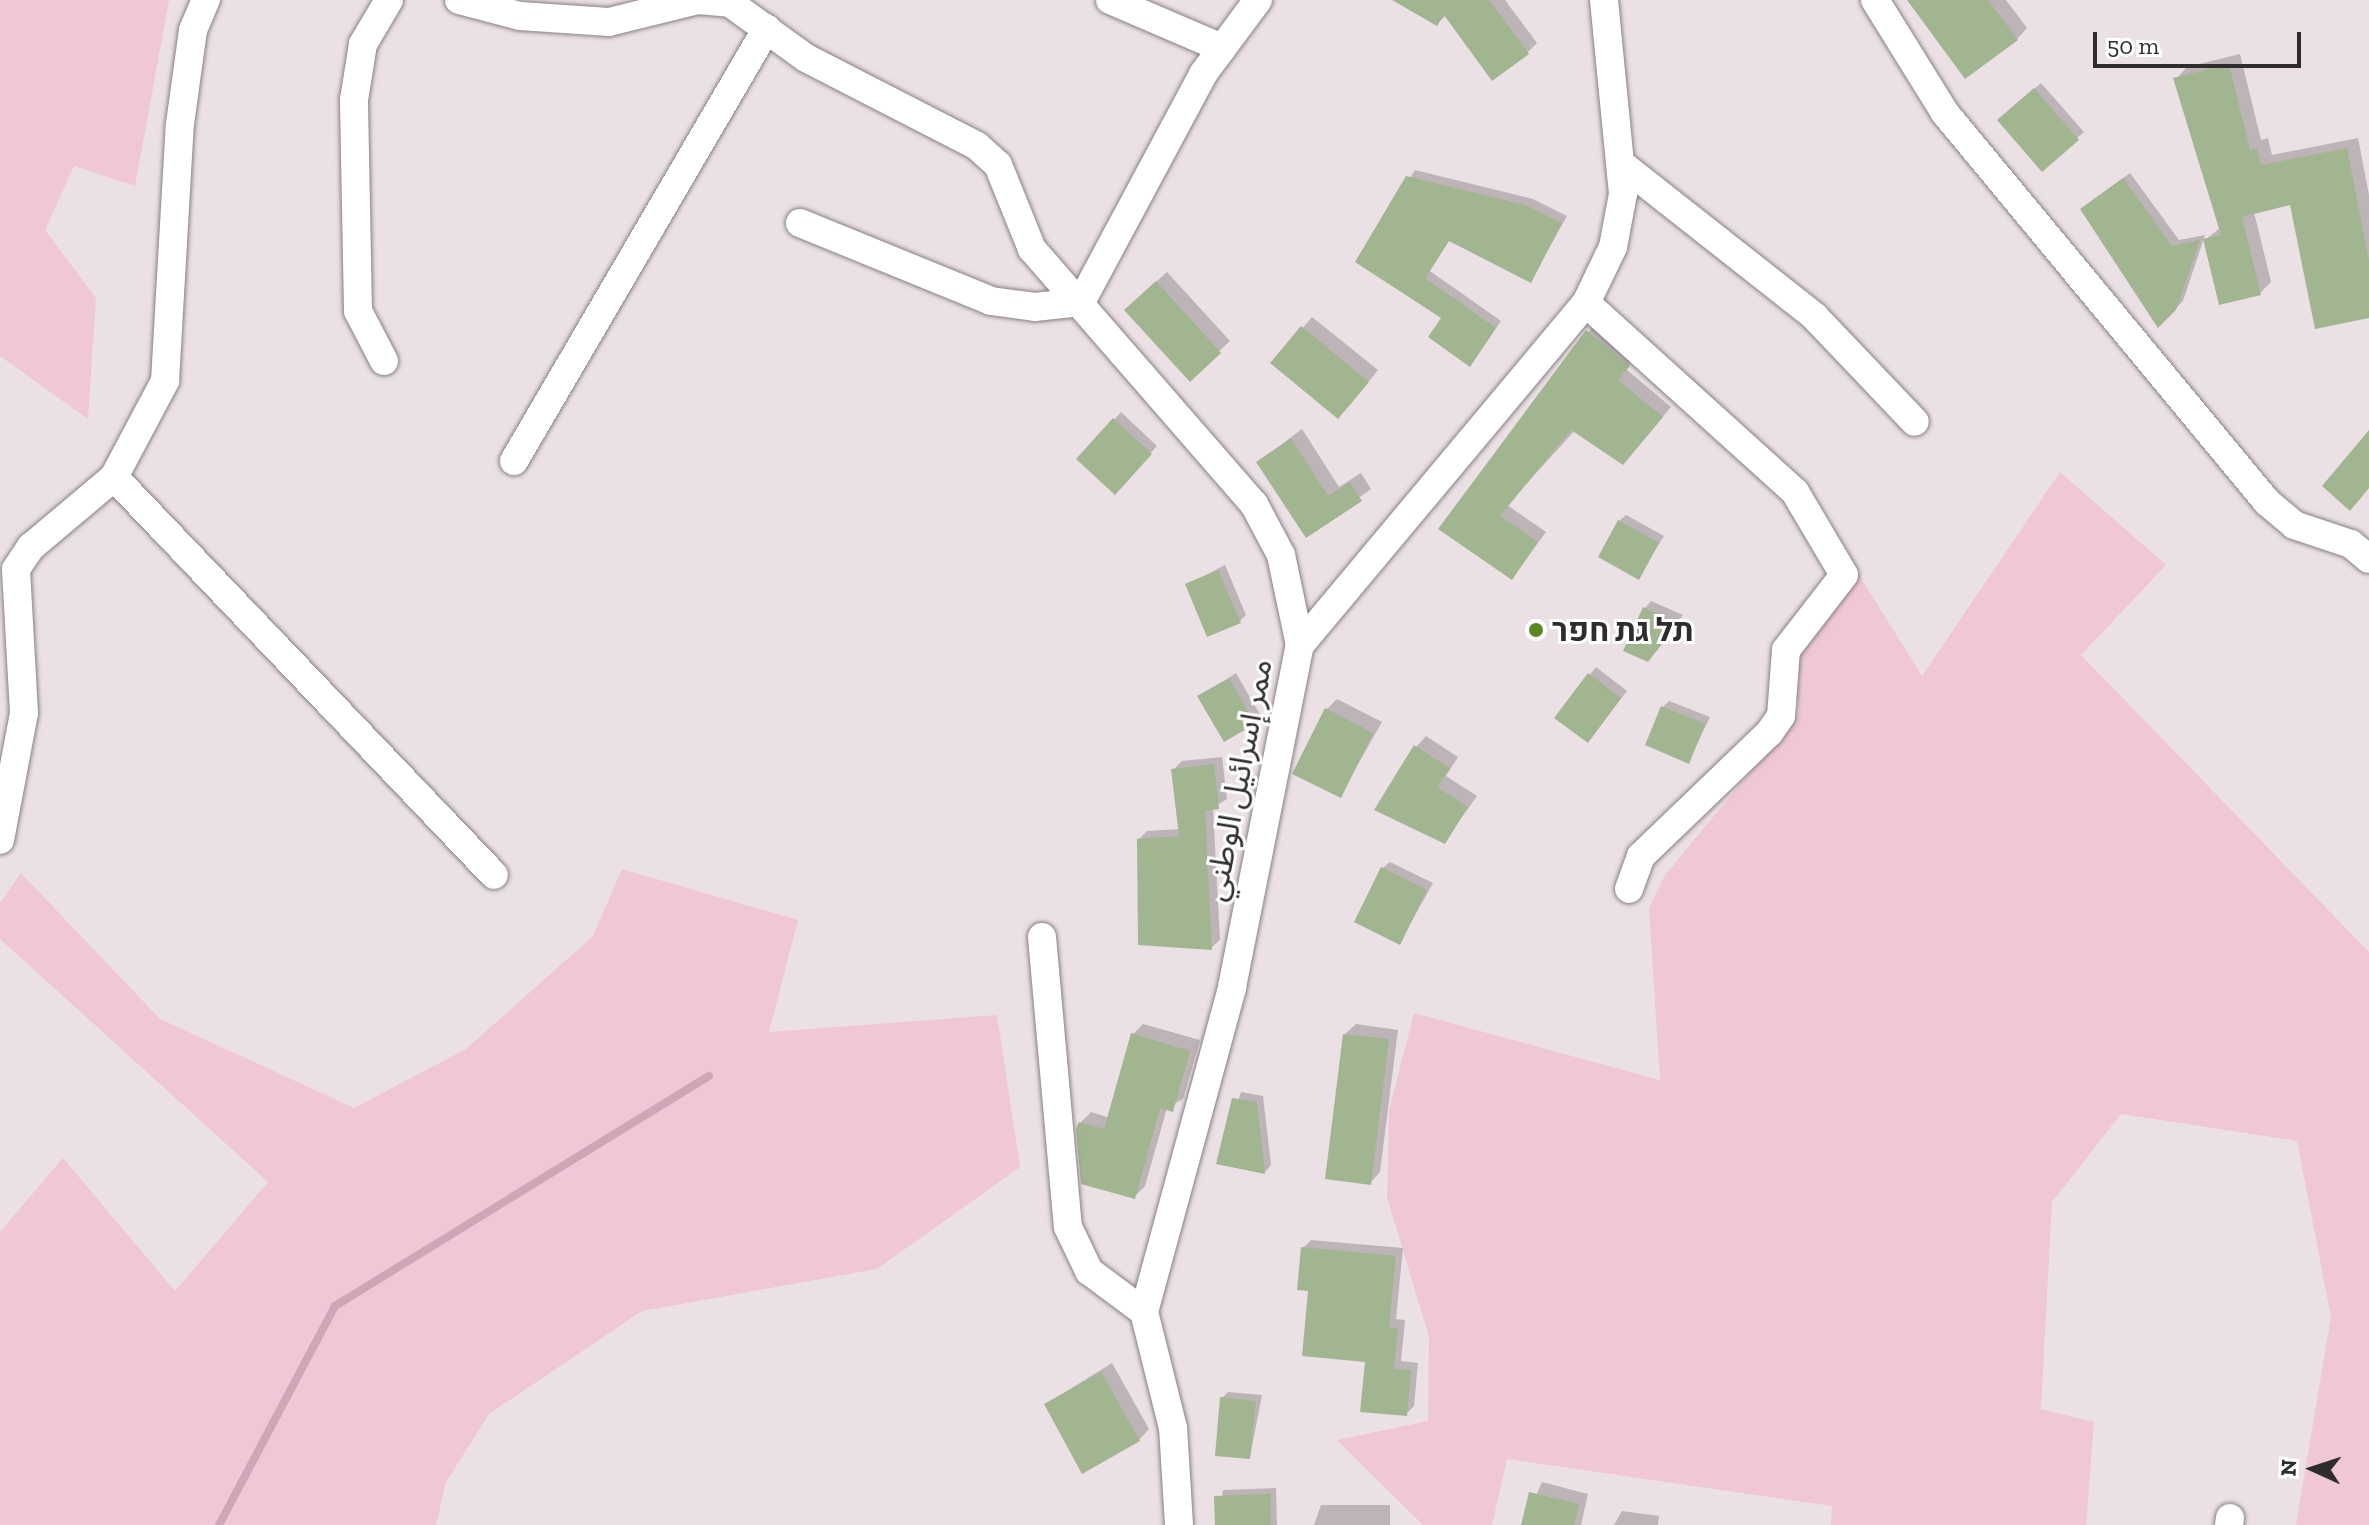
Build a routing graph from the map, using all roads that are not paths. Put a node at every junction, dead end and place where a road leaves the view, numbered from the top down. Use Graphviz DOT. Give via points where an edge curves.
graph roads {
  1 [pos="206,0"];
  2 [pos="389,0"];
  3 [pos="459,0"];
  4 [pos="1110,0"];
  5 [pos="1258,0"];
  6 [pos="1604,0"];
  7 [pos="1875,0"];
  8 [pos="767,28"];
  9 [pos="1222,48"];
  10 [pos="1621,164"];
  11 [pos="800,223"];
  12 [pos="1081,302"];
  13 [pos="1586,303"];
  14 [pos="384,361"];
  15 [pos="1915,422"];
  16 [pos="514,461"];
  17 [pos="114,477"];
  18 [pos="2369,559"];
  19 [pos="1300,645"];
  20 [pos="0,840"];
  21 [pos="494,875"];
  22 [pos="1629,889"];
  23 [pos="1042,937"];
  24 [pos="1144,1312"];
  25 [pos="1179,1525"];
  1 -- 17 [label="street" via="193,30 180,124 165,381"];
  2 -- 14 [label="street" via="363,44 354,100 358,311"];
  3 -- 8 [label="street" via="520,16 609,22 698,0 730,3"];
  4 -- 9 [label="street"];
  5 -- 9 [label="street"];
  6 -- 10 [label="street, ممر إسرائيل الوطني"];
  7 -- 18 [label="street" via="1945,113 2267,502 2294,525 2351,544"];
  8 -- 12 [label="street" via="806,58 977,146 998,165 1032,249"];
  8 -- 16 [label="street"];
  9 -- 12 [label="street"];
  10 -- 13 [label="street, ممر إسرائيل الوطني" via="1613,247"];
  10 -- 15 [label="street" via="1814,316"];
  11 -- 12 [label="street" via="991,301 1035,307"];
  12 -- 19 [label="street" via="1126,364 1228,466 1254,504 1281,555"];
  13 -- 19 [label="street, ممر إسرائيل الوطني"];
  13 -- 22 [label="street" via="1795,492 1844,575 1786,650 1781,716 1641,856"];
  17 -- 20 [label="street" via="31,547 16,569 24,713"];
  17 -- 21 [label="street"];
  19 -- 24 [label="street, ممر إسرائيل الوطني" via="1232,987"];
  23 -- 24 [label="street" via="1068,1227 1089,1271"];
  24 -- 25 [label="street, ممر إسرائيل الوطني" via="1173,1428"];
}
